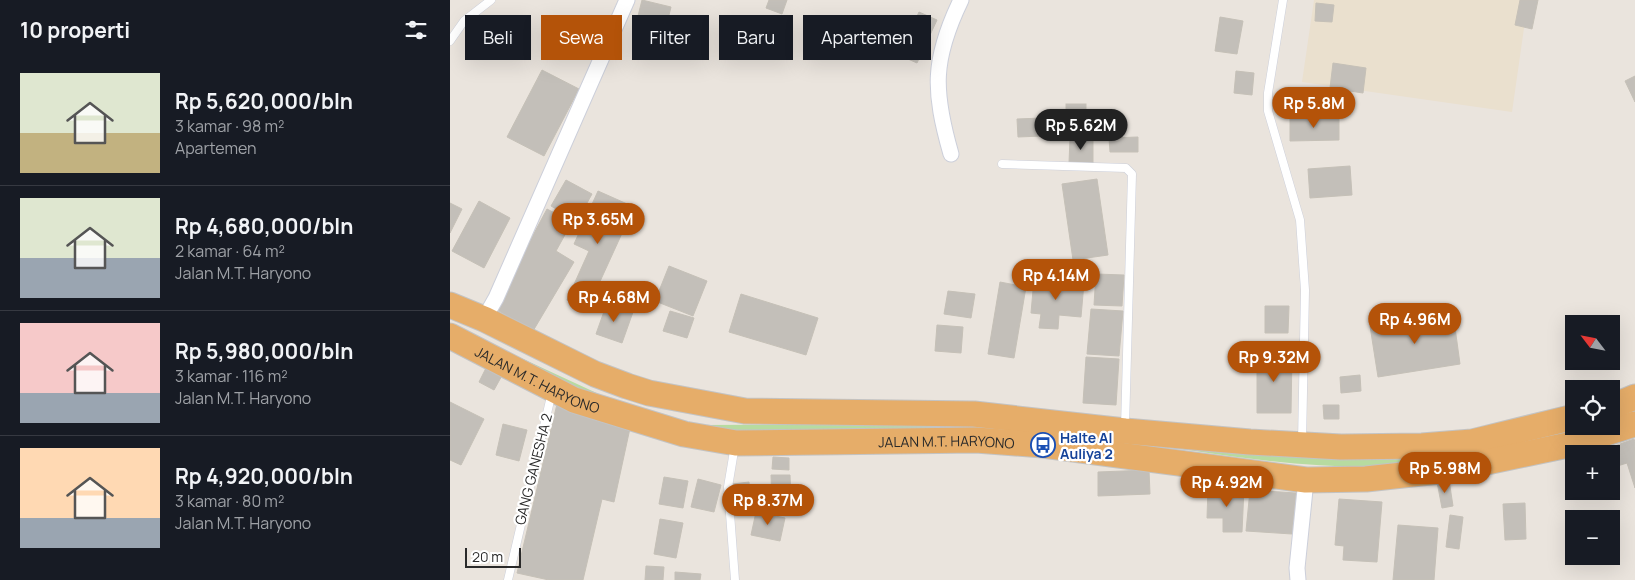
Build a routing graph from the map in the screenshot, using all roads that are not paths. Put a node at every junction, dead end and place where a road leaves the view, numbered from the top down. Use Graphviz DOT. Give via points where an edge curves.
graph roads {
  1 [pos="491,0"];
  2 [pos="627,0"];
  3 [pos="961,0"];
  4 [pos="1283,0"];
  5 [pos="450,41"];
  6 [pos="951,154"];
  7 [pos="1002,164"];
  8 [pos="450,305"];
  9 [pos="484,319"];
  10 [pos="450,336"];
  11 [pos="552,388"];
  12 [pos="1635,397"];
  13 [pos="1620,403"];
  14 [pos="974,414"];
  15 [pos="1565,419"];
  16 [pos="1635,424"];
  17 [pos="1125,431"];
  18 [pos="976,440"];
  19 [pos="736,443"];
  20 [pos="1302,443"];
  21 [pos="1306,480"];
  22 [pos="508,580"];
  23 [pos="734,580"];
  24 [pos="1298,580"];
  1 -- 5 [label="lane" via="464,21"];
  2 -- 9 [label="street"];
  3 -- 6 [label="street" via="940,49 937,97"];
  4 -- 20 [label="lane" via="1268,110 1300,220 1305,290"];
  7 -- 17 [label="lane" via="1126,168 1132,174"];
  8 -- 9 [label="highway, JALAN M.T. HARYONO"];
  9 -- 14 [label="highway, JALAN M.T. HARYONO" via="595,374 677,399 745,411"];
  10 -- 11 [label="highway, JALAN M.T. HARYONO"];
  11 -- 19 [label="highway, JALAN M.T. HARYONO" via="574,400 622,416 684,434"];
  11 -- 22 [label="lane, GANG GANESHA 2"];
  12 -- 13 [label="highway"];
  14 -- 17 [label="highway, JALAN M.T. HARYONO"];
  14 -- 18 [label="highway"];
  15 -- 20 [label="highway, JALAN M.T. HARYONO" via="1472,442 1341,447"];
  16 -- 21 [label="highway, JALAN M.T. HARYONO" via="1568,445 1449,470 1366,480"];
  17 -- 20 [label="highway, JALAN M.T. HARYONO" via="1250,442"];
  18 -- 19 [label="highway, JALAN M.T. HARYONO"];
  18 -- 21 [label="highway, JALAN M.T. HARYONO" via="1043,445"];
  19 -- 23 [label="lane" via="728,487"];
  21 -- 24 [label="street"];
}
